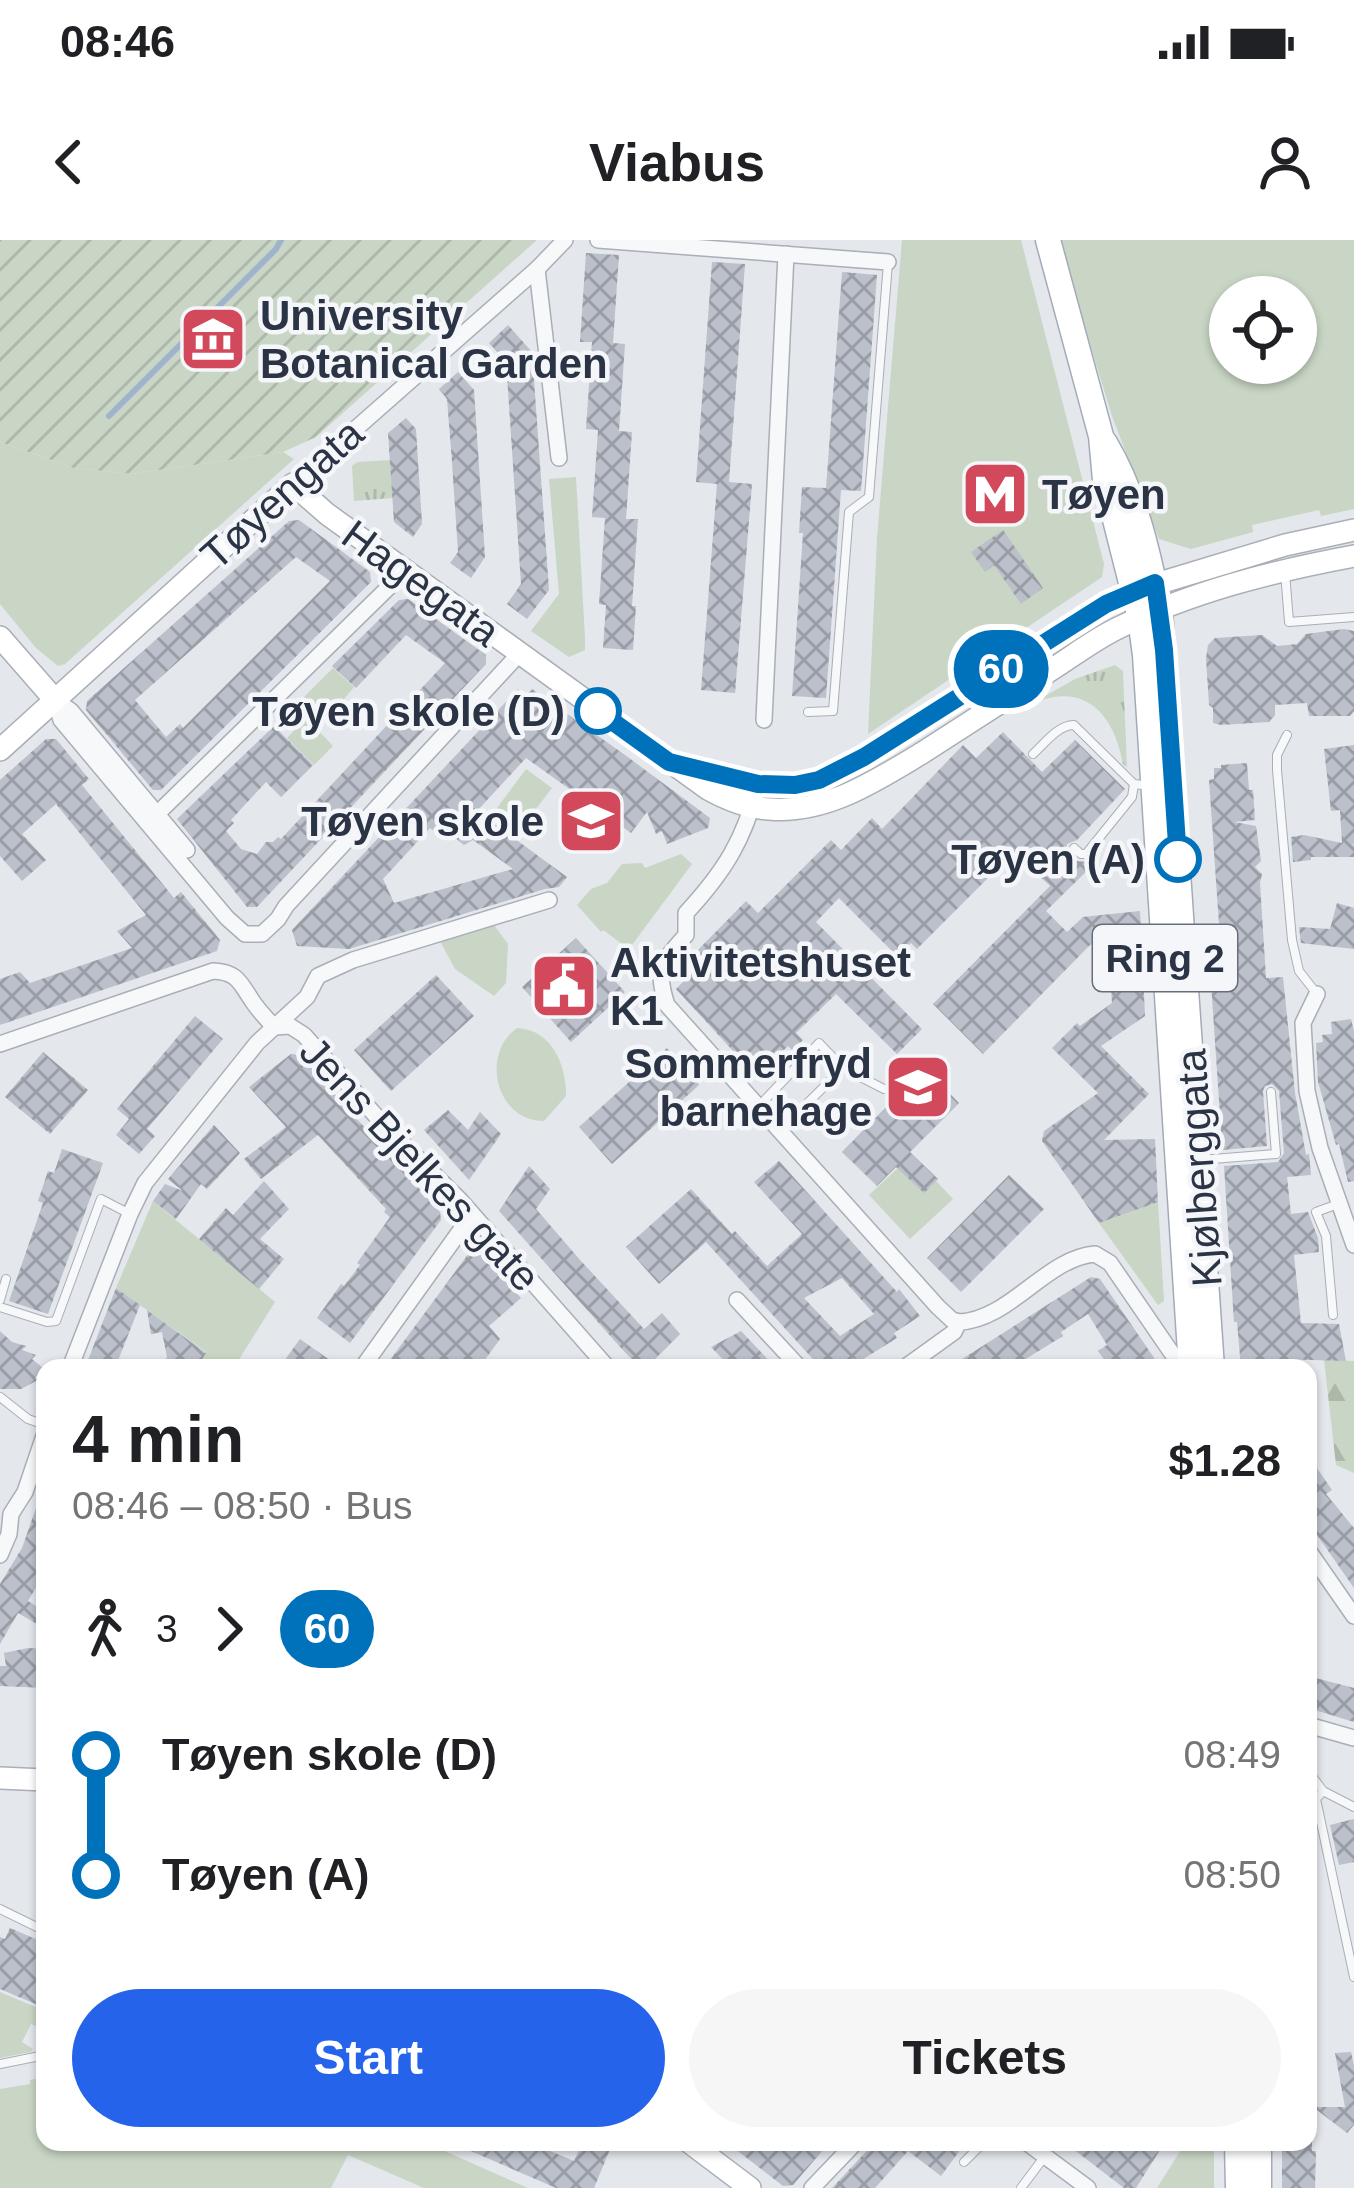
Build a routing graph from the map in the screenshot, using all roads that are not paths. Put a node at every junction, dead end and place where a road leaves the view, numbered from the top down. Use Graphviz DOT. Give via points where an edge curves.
graph roads {
  1 [pos="565,240"];
  2 [pos="598,240"];
  3 [pos="1048,240"];
  4 [pos="687,243"];
  5 [pos="786,254"];
  6 [pos="888,262"];
  7 [pos="538,269"];
  8 [pos="559,458"];
  9 [pos="293,484"];
  10 [pos="1354,530"];
  11 [pos="1354,556"];
  12 [pos="403,569"];
  13 [pos="1285,570"];
  14 [pos="1144,587"];
  15 [pos="1150,614"];
  16 [pos="1354,617"];
  17 [pos="0,637"];
  18 [pos="519,654"];
  19 [pos="55,700"];
  20 [pos="808,712"];
  21 [pos="764,720"];
  22 [pos="1287,736"];
  23 [pos="4,740"];
  24 [pos="1034,754"];
  25 [pos="669,762"];
  26 [pos="758,784"];
  27 [pos="1144,785"];
  28 [pos="753,807"];
  29 [pos="158,814"];
  30 [pos="1075,848"];
  31 [pos="187,850"];
  32 [pos="550,901"];
  33 [pos="1317,994"];
  34 [pos="274,1027"];
  35 [pos="0,1044"];
  36 [pos="843,1068"];
  37 [pos="887,1085"];
  38 [pos="1271,1092"];
  39 [pos="758,1107"];
  40 [pos="779,1131"];
  41 [pos="1198,1161"];
  42 [pos="1338,1204"];
  43 [pos="130,1214"];
  44 [pos="474,1217"];
  45 [pos="1354,1246"];
  46 [pos="6,1279"];
  47 [pos="737,1300"];
  48 [pos="0,1303"];
  49 [pos="1333,1316"];
  50 [pos="959,1322"];
  51 [pos="74,1359"];
  52 [pos="368,1359"];
  53 [pos="600,1359"];
  54 [pos="792,1359"];
  55 [pos="917,1359"];
  56 [pos="1179,1359"];
  57 [pos="1185,1359"];
  58 [pos="1211,1359"];
  59 [pos="0,1397"];
  60 [pos="36,1424"];
  61 [pos="36,1457"];
  62 [pos="6,1515"];
  63 [pos="0,1555"];
  64 [pos="1317,1563"];
  65 [pos="1354,1616"];
  66 [pos="1317,1728"];
  67 [pos="1354,1738"];
  68 [pos="0,1778"];
  69 [pos="36,1780"];
  70 [pos="1317,1783"];
  71 [pos="1323,1791"];
  72 [pos="1317,1798"];
  73 [pos="1317,1804"];
  74 [pos="1354,1807"];
  75 [pos="0,1909"];
  76 [pos="36,1927"];
  77 [pos="1354,1977"];
  78 [pos="36,2057"];
  79 [pos="0,2064"];
  80 [pos="701,2151"];
  81 [pos="847,2151"];
  82 [pos="975,2151"];
  83 [pos="1038,2151"];
  84 [pos="1238,2151"];
  85 [pos="1259,2151"];
  86 [pos="1045,2156"];
  87 [pos="964,2162"];
  88 [pos="750,2188"];
  89 [pos="812,2188"];
  90 [pos="1021,2188"];
  91 [pos="1088,2188"];
  92 [pos="1238,2188"];
  93 [pos="1259,2188"];
  1 -- 7 [label="street, Tøyengata"];
  2 -- 4 [label="street"];
  3 -- 14 [label="main road, Ring 2" via="1100,436 1124,474"];
  4 -- 5 [label="street"];
  5 -- 6 [label="street"];
  5 -- 21 [label="street"];
  6 -- 20 [label="lane" via="869,497 849,512 833,711"];
  7 -- 8 [label="street"];
  7 -- 9 [label="street, Tøyengata"];
  9 -- 12 [label="main road, Hagegata"];
  9 -- 19 [label="main road, Tøyengata"];
  10 -- 14 [label="main road, Hagegata"];
  11 -- 13 [label="main road"];
  12 -- 18 [label="main road, Hagegata"];
  12 -- 29 [label="street"];
  13 -- 15 [label="main road"];
  13 -- 16 [label="lane" via="1289,622"];
  14 -- 15 [label="main road, Ring 2"];
  14 -- 26 [label="main road, Hagegata" via="840,771 795,785"];
  15 -- 27 [label="main road, Kjølberggata / Ring 2"];
  15 -- 28 [label="main road" via="850,794 797,808"];
  15 -- 41 [label="main road, Kjølberggata / Ring 2"];
  17 -- 19 [label="main road"];
  18 -- 19 [label="street" via="262,934 245,934 214,903 61,720"];
  18 -- 25 [label="main road, Hagegata"];
  19 -- 23 [label="main road, Tøyengata"];
  19 -- 29 [label="street"];
  22 -- 33 [label="lane" via="1277,770 1292,940 1299,971"];
  24 -- 27 [label="lane" via="1074,724"];
  25 -- 26 [label="main road, Hagegata"];
  25 -- 28 [label="main road, Hagegata"];
  26 -- 28 [label="street"];
  27 -- 30 [label="lane" via="1086,854"];
  27 -- 57 [label="main road, Kjølberggata / Ring 2"];
  28 -- 39 [label="street" via="726,866 686,913 686,935 665,959 660,985 667,1005"];
  29 -- 31 [label="street"];
  32 -- 34 [label="street" via="352,960 318,976"];
  33 -- 42 [label="street" via="1303,1023 1307,1091"];
  34 -- 35 [label="street, Jens Bjelkes gate" via="240,980 213,971"];
  34 -- 43 [label="street" via="154,1171"];
  34 -- 44 [label="street, Jens Bjelkes gate" via="304,1035"];
  36 -- 37 [label="lane"];
  36 -- 39 [label="lane" via="819,1043"];
  36 -- 40 [label="lane"];
  38 -- 41 [label="lane" via="1276,1154"];
  39 -- 40 [label="street"];
  40 -- 50 [label="street"];
  41 -- 58 [label="main road, Kjølberggata / Ring 2"];
  42 -- 45 [label="street"];
  42 -- 49 [label="lane" via="1316,1212"];
  43 -- 48 [label="lane" via="101,1199 56,1321"];
  43 -- 51 [label="street"];
  44 -- 52 [label="street"];
  44 -- 53 [label="street, Jens Bjelkes gate"];
  46 -- 48 [label="lane"];
  47 -- 54 [label="street"];
  50 -- 55 [label="street"];
  50 -- 56 [label="street" via="1095,1253"];
  59 -- 60 [label="lane"];
  61 -- 62 [label="street" via="25,1492"];
  62 -- 63 [label="street"];
  64 -- 65 [label="street"];
  66 -- 67 [label="street"];
  68 -- 69 [label="main road"];
  70 -- 71 [label="lane"];
  71 -- 72 [label="lane"];
  71 -- 74 [label="lane"];
  73 -- 77 [label="lane"];
  75 -- 76 [label="lane"];
  78 -- 79 [label="lane"];
  80 -- 88 [label="main road"];
  81 -- 89 [label="street"];
  82 -- 87 [label="lane"];
  83 -- 86 [label="street"];
  84 -- 92 [label="main road"];
  85 -- 93 [label="main road"];
  86 -- 90 [label="lane"];
  86 -- 91 [label="street"];
}
